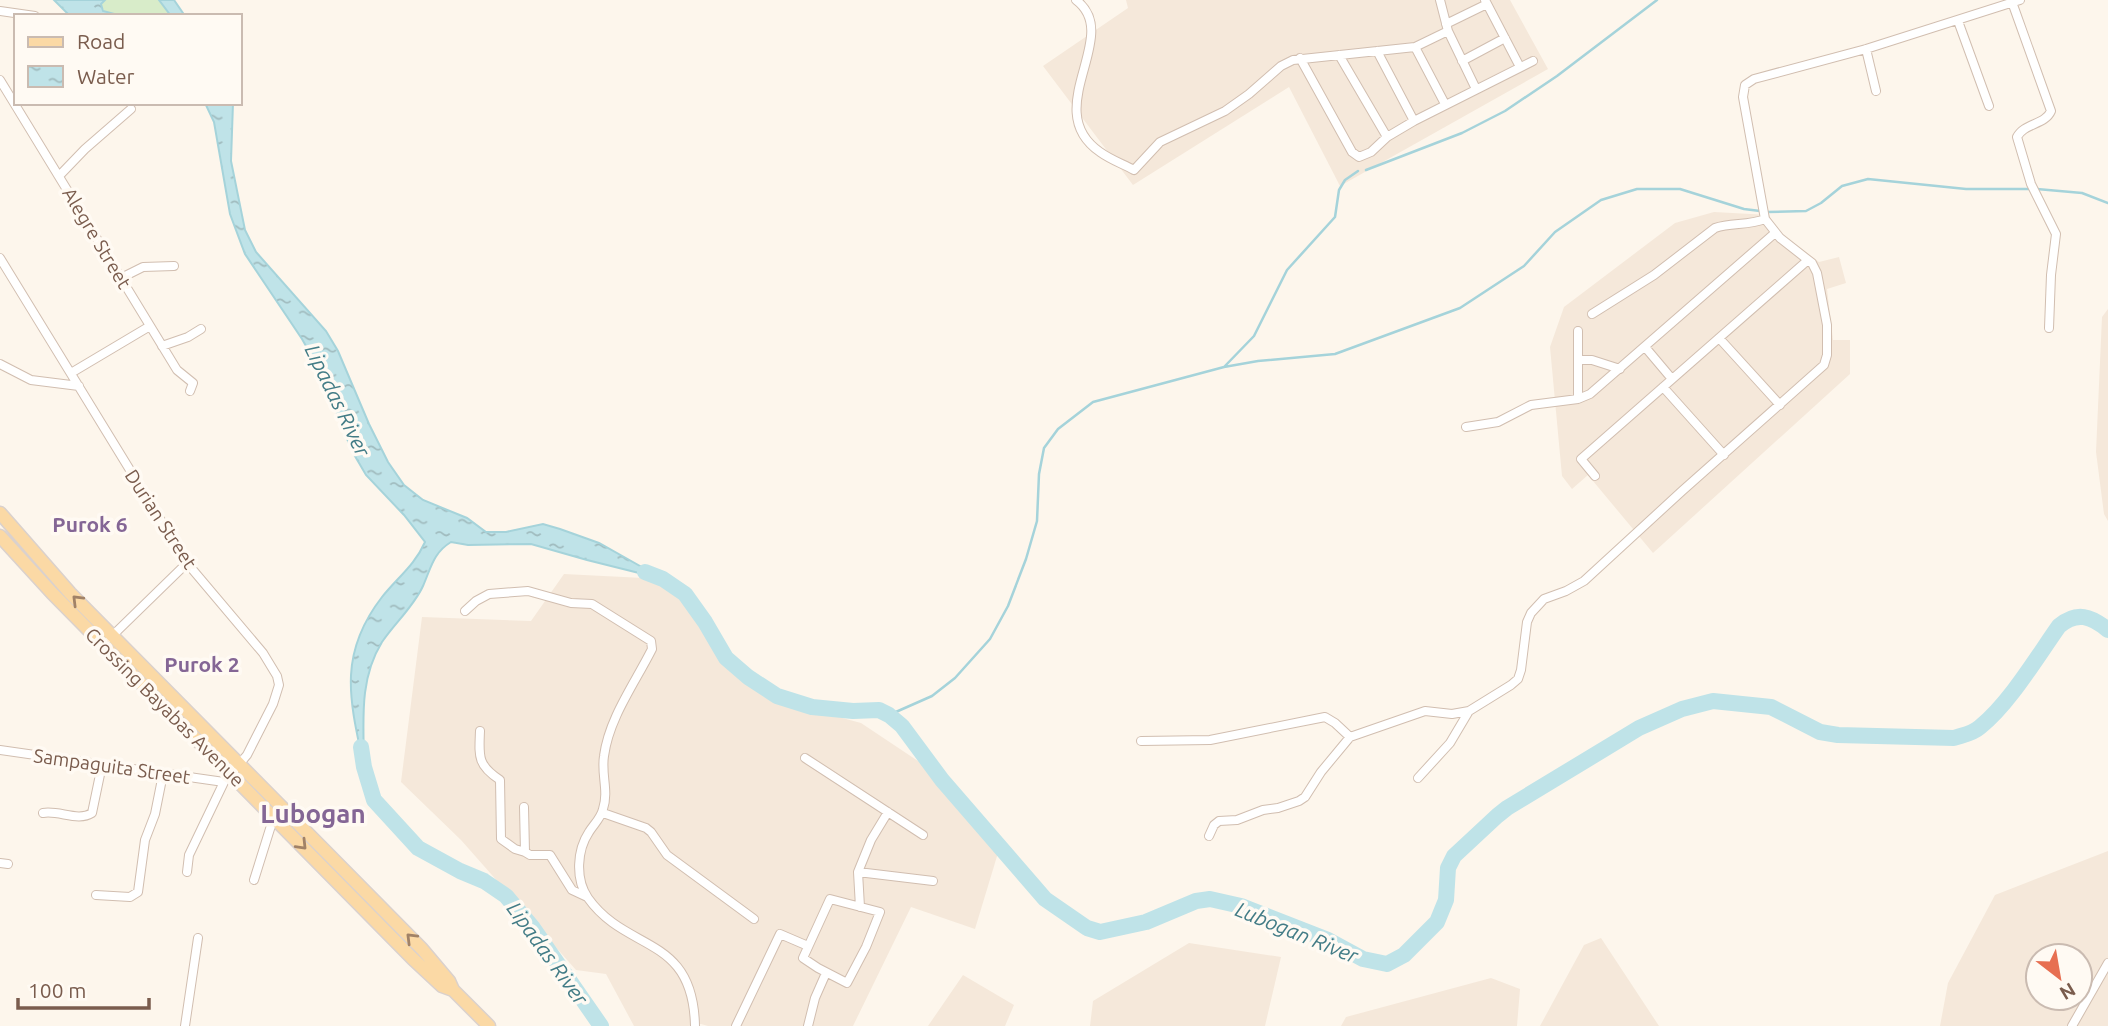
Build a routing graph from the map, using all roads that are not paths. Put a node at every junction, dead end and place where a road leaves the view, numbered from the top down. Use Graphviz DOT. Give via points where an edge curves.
graph roads {
  1 [pos="1076,0"];
  2 [pos="1440,0"];
  3 [pos="2015,1"];
  4 [pos="1486,2"];
  5 [pos="0,11"];
  6 [pos="21,14"];
  7 [pos="1958,21"];
  8 [pos="1447,27"];
  9 [pos="1505,38"];
  10 [pos="1415,47"];
  11 [pos="1866,49"];
  12 [pos="1377,51"];
  13 [pos="1339,55"];
  14 [pos="1300,58"];
  15 [pos="1462,61"];
  16 [pos="1533,61"];
  17 [pos="1520,66"];
  18 [pos="0,80"];
  19 [pos="1476,89"];
  20 [pos="1876,91"];
  21 [pos="14,103"];
  22 [pos="1445,104"];
  23 [pos="15,105"];
  24 [pos="1989,106"];
  25 [pos="131,109"];
  26 [pos="1413,121"];
  27 [pos="1387,137"];
  28 [pos="59,176"];
  29 [pos="1765,219"];
  30 [pos="1775,233"];
  31 [pos="0,257"];
  32 [pos="1808,260"];
  33 [pos="174,266"];
  34 [pos="121,278"];
  35 [pos="1592,314"];
  36 [pos="150,326"];
  37 [pos="201,328"];
  38 [pos="2049,328"];
  39 [pos="1578,331"];
  40 [pos="1719,338"];
  41 [pos="162,346"];
  42 [pos="1645,347"];
  43 [pos="1578,360"];
  44 [pos="0,364"];
  45 [pos="1619,369"];
  46 [pos="71,373"];
  47 [pos="1672,379"];
  48 [pos="79,386"];
  49 [pos="1663,387"];
  50 [pos="190,391"];
  51 [pos="1578,399"];
  52 [pos="1780,405"];
  53 [pos="1466,427"];
  54 [pos="1724,455"];
  55 [pos="1595,476"];
  56 [pos="0,513"];
  57 [pos="0,536"];
  58 [pos="187,563"];
  59 [pos="465,611"];
  60 [pos="108,640"];
  61 [pos="1469,711"];
  62 [pos="480,731"];
  63 [pos="1350,737"];
  64 [pos="1141,741"];
  65 [pos="0,750"];
  66 [pos="805,758"];
  67 [pos="102,765"];
  68 [pos="163,774"];
  69 [pos="232,774"];
  70 [pos="1418,778"];
  71 [pos="524,807"];
  72 [pos="888,812"];
  73 [pos="43,813"];
  74 [pos="603,813"];
  75 [pos="274,816"];
  76 [pos="923,835"];
  77 [pos="1209,836"];
  78 [pos="525,852"];
  79 [pos="187,872"];
  80 [pos="858,872"];
  81 [pos="254,880"];
  82 [pos="933,881"];
  83 [pos="96,895"];
  84 [pos="587,897"];
  85 [pos="860,907"];
  86 [pos="754,919"];
  87 [pos="198,938"];
  88 [pos="808,946"];
  89 [pos="2108,963"];
  90 [pos="826,973"];
  91 [pos="453,990"];
  92 [pos="185,1026"];
  93 [pos="489,1026"];
  94 [pos="695,1026"];
  95 [pos="736,1026"];
  96 [pos="808,1026"];
  97 [pos="2073,1026"];
  1 -- 14 [label="street" via="1086,11 1091,39 1077,91 1079,126 1100,152 1134,170 1160,142 1225,111 1281,66"];
  2 -- 8 [label="street"];
  3 -- 7 [label="street"];
  3 -- 38 [label="street" via="2051,111 2017,135 2031,184 2056,234"];
  4 -- 8 [label="street"];
  4 -- 9 [label="street"];
  5 -- 6 [label="street"];
  7 -- 11 [label="street"];
  7 -- 24 [label="street"];
  8 -- 10 [label="street"];
  8 -- 15 [label="street"];
  9 -- 15 [label="street"];
  9 -- 17 [label="street"];
  10 -- 12 [label="street"];
  10 -- 22 [label="street"];
  11 -- 20 [label="street"];
  11 -- 29 [label="street" via="1745,85 1742,97"];
  12 -- 13 [label="street"];
  12 -- 26 [label="street"];
  13 -- 14 [label="street"];
  13 -- 27 [label="street"];
  14 -- 27 [label="street" via="1356,155 1364,156"];
  15 -- 19 [label="street"];
  16 -- 17 [label="street"];
  17 -- 19 [label="street"];
  18 -- 21 [label="street, Alegre Street"];
  19 -- 22 [label="street"];
  22 -- 26 [label="street"];
  23 -- 28 [label="street, Alegre Street"];
  25 -- 28 [label="street"];
  26 -- 27 [label="street"];
  28 -- 34 [label="street, Alegre Street"];
  29 -- 30 [label="street"];
  29 -- 35 [label="street" via="1715,228 1654,275"];
  30 -- 32 [label="street"];
  30 -- 42 [label="street"];
  31 -- 46 [label="street, Durian Street"];
  32 -- 40 [label="street"];
  32 -- 52 [label="street" via="1819,281 1826,360"];
  33 -- 34 [label="street" via="143,267"];
  34 -- 36 [label="street, Alegre Street"];
  36 -- 41 [label="street, Alegre Street"];
  36 -- 46 [label="street"];
  37 -- 41 [label="street"];
  39 -- 43 [label="street"];
  40 -- 47 [label="street"];
  40 -- 52 [label="street"];
  41 -- 50 [label="street, Alegre Street" via="177,370 193,383"];
  42 -- 45 [label="street"];
  42 -- 47 [label="street"];
  43 -- 45 [label="street"];
  43 -- 51 [label="street"];
  44 -- 48 [label="street" via="32,380"];
  45 -- 51 [label="street"];
  46 -- 48 [label="street, Durian Street"];
  47 -- 49 [label="street"];
  48 -- 58 [label="street, Durian Street"];
  49 -- 54 [label="street"];
  49 -- 55 [label="street" via="1581,459"];
  51 -- 53 [label="street" via="1531,405 1505,421"];
  52 -- 54 [label="street"];
  54 -- 61 [label="street" via="1584,581 1536,605 1527,622 1518,679"];
  60 -- 56 [label="main road, Crossing Bayabas Avenue, one-way"];
  57 -- 60 [label="main road, Crossing Bayabas Avenue" via="33,574"];
  58 -- 60 [label="street"];
  58 -- 69 [label="street, Durian Street" via="263,653 279,685 273,704"];
  59 -- 74 [label="street" via="489,594 528,592 592,604 651,640 652,649 607,741"];
  60 -- 69 [label="main road, Crossing Bayabas Avenue"];
  61 -- 63 [label="street" via="1425,711"];
  61 -- 70 [label="street" via="1450,743"];
  62 -- 78 [label="street" via="479,758 500,780 501,839"];
  63 -- 64 [label="street" via="1325,717 1210,740"];
  63 -- 77 [label="street" via="1305,797 1291,805 1219,821"];
  65 -- 67 [label="street, Sampaguita Street"];
  66 -- 72 [label="street"];
  67 -- 68 [label="street, Sampaguita Street"];
  67 -- 73 [label="street" via="92,813 82,817"];
  68 -- 69 [label="street, Sampaguita Street"];
  68 -- 83 [label="street" via="145,841 138,892 130,897"];
  69 -- 75 [label="main road, Crossing Bayabas Avenue"];
  69 -- 79 [label="street, Durian Street" via="189,855"];
  91 -- 69 [label="main road, Crossing Bayabas Avenue, one-way" via="422,949"];
  71 -- 78 [label="street"];
  72 -- 76 [label="street"];
  72 -- 80 [label="street"];
  74 -- 84 [label="street" via="580,850 580,879"];
  74 -- 86 [label="street" via="646,828 667,855"];
  75 -- 81 [label="street"];
  75 -- 91 [label="main road, Crossing Bayabas Avenue, one-way" via="413,959 442,986"];
  78 -- 84 [label="street" via="550,855 572,890"];
  80 -- 82 [label="street"];
  80 -- 85 [label="street"];
  84 -- 94 [label="street" via="614,922 663,953 683,974 693,995"];
  85 -- 88 [label="street" via="830,899"];
  85 -- 90 [label="street" via="880,912 858,962 846,983"];
  87 -- 92 [label="street"];
  88 -- 90 [label="street" via="803,958"];
  88 -- 95 [label="street" via="780,934"];
  89 -- 97 [label="street"];
  90 -- 96 [label="street"];
  91 -- 93 [label="main road, Crossing Bayabas Avenue"];
}
